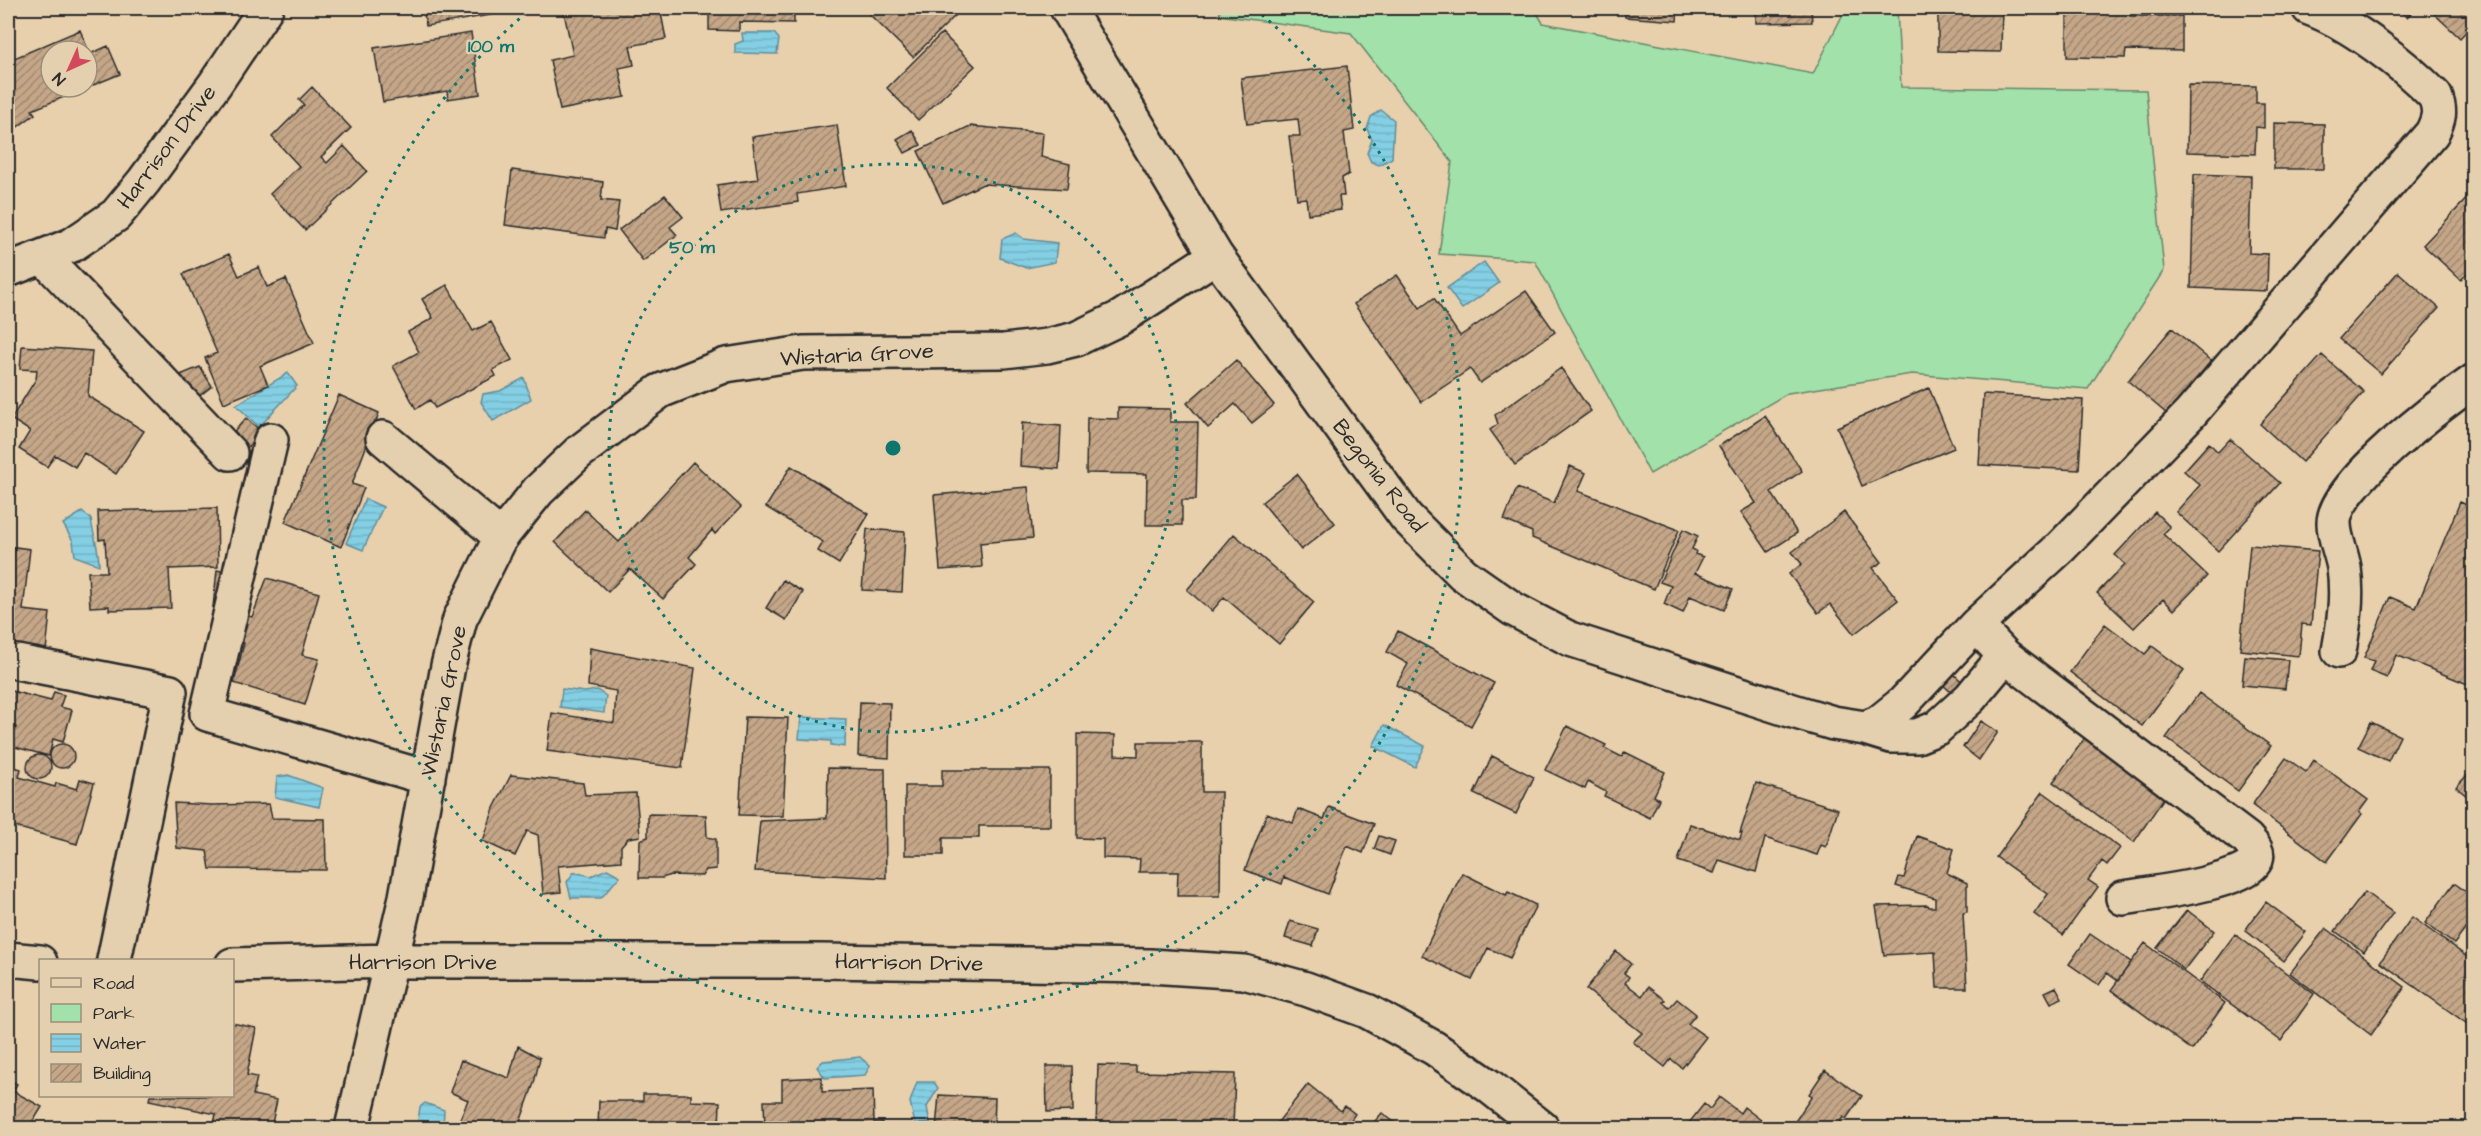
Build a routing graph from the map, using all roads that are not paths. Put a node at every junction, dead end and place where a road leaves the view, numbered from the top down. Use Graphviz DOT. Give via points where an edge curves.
graph roads {
  1 [pos="266,8"];
  2 [pos="1067,8"];
  3 [pos="2309,8"];
  4 [pos="43,256"];
  5 [pos="1216,256"];
  6 [pos="8,270"];
  7 [pos="2474,381"];
  8 [pos="383,438"];
  9 [pos="271,440"];
  10 [pos="230,453"];
  11 [pos="501,537"];
  12 [pos="1976,625"];
  13 [pos="2338,651"];
  14 [pos="2005,656"];
  15 [pos="17,662"];
  16 [pos="1866,728"];
  17 [pos="428,778"];
  18 [pos="2123,898"];
  19 [pos="8,959"];
  20 [pos="114,959"];
  21 [pos="39,962"];
  22 [pos="392,962"];
  23 [pos="234,965"];
  24 [pos="351,1128"];
  25 [pos="1542,1128"];
  1 -- 4 [label="street, Harrison Drive" via="144,182 116,215 72,245"];
  2 -- 5 [label="street, Begonia Road"];
  3 -- 12 [label="street" via="2356,32 2435,96 2440,107 2432,133 2190,414 2061,548"];
  4 -- 6 [label="street, Harrison Drive"];
  4 -- 10 [label="street"];
  5 -- 11 [label="street, Wistaria Grove" via="1120,318 1076,339 1047,346 1004,351 803,353 726,365 660,392 578,453 538,491"];
  5 -- 16 [label="street, Begonia Road" via="1406,517 1463,574 1513,609 1569,639 1833,723"];
  7 -- 13 [label="street" via="2418,423 2369,468 2338,505 2334,523 2344,568 2346,610"];
  8 -- 11 [label="street"];
  9 -- 17 [label="street" via="207,714"];
  11 -- 17 [label="street, Wistaria Grove" via="460,619"];
  12 -- 14 [label="street"];
  12 -- 16 [label="street" via="1903,703"];
  14 -- 16 [label="street, Begonia Road" via="1970,698 1937,728 1903,736"];
  14 -- 18 [label="street" via="2247,839 2256,850 2253,865 2242,872 2194,887"];
  15 -- 20 [label="street" via="170,692"];
  17 -- 22 [label="street, Wistaria Grove"];
  19 -- 21 [label="street"];
  22 -- 23 [label="street, Harrison Drive"];
  22 -- 24 [label="street, Wistaria Grove"];
  22 -- 25 [label="street, Harrison Drive" via="821,961 1150,966 1244,972 1367,1011 1434,1048"];
}
